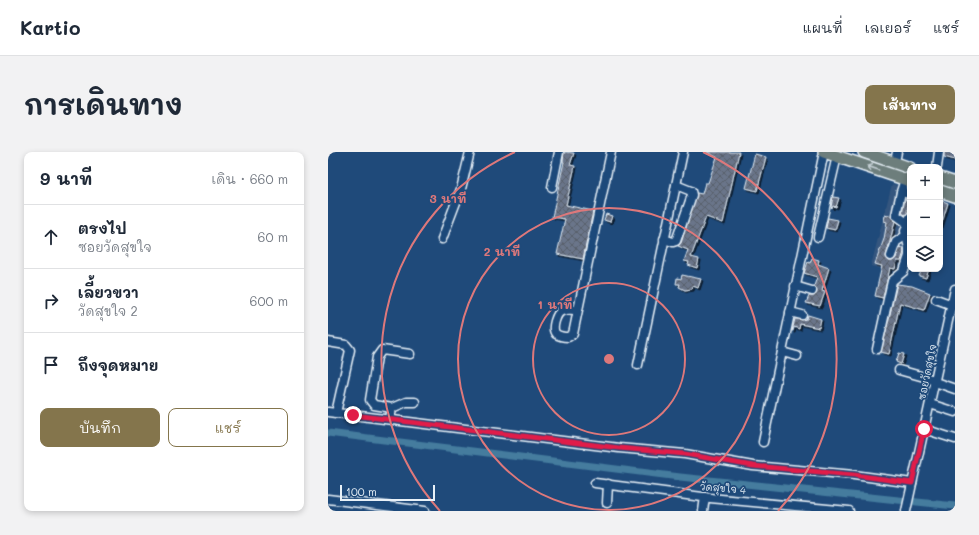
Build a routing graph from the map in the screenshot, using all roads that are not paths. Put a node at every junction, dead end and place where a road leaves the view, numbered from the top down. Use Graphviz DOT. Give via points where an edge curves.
graph roads {
  1 [pos="470,152"];
  2 [pos="559,152"];
  3 [pos="611,152"];
  4 [pos="683,152"];
  5 [pos="824,152"];
  6 [pos="939,152"];
  7 [pos="870,153"];
  8 [pos="837,156"];
  9 [pos="896,157"];
  10 [pos="937,164"];
  11 [pos="907,166"];
  12 [pos="943,179"];
  13 [pos="907,180"];
  14 [pos="907,182"];
  15 [pos="955,183"];
  16 [pos="676,185"];
  17 [pos="552,187"];
  18 [pos="901,192"];
  19 [pos="943,192"];
  20 [pos="907,193"];
  21 [pos="955,196"];
  22 [pos="907,219"];
  23 [pos="907,228"];
  24 [pos="905,236"];
  25 [pos="818,237"];
  26 [pos="442,239"];
  27 [pos="664,239"];
  28 [pos="891,256"];
  29 [pos="796,286"];
  30 [pos="955,289"];
  31 [pos="812,291"];
  32 [pos="936,300"];
  33 [pos="953,305"];
  34 [pos="578,310"];
  35 [pos="790,312"];
  36 [pos="802,315"];
  37 [pos="328,342"];
  38 [pos="877,349"];
  39 [pos="782,352"];
  40 [pos="410,354"];
  41 [pos="797,356"];
  42 [pos="638,365"];
  43 [pos="899,370"];
  44 [pos="935,381"];
  45 [pos="955,388"];
  46 [pos="415,402"];
  47 [pos="930,404"];
  48 [pos="392,408"];
  49 [pos="332,412"];
  50 [pos="955,412"];
  51 [pos="390,419"];
  52 [pos="924,429"];
  53 [pos="955,439"];
  54 [pos="763,442"];
  55 [pos="595,482"];
  56 [pos="608,484"];
  57 [pos="912,486"];
  58 [pos="705,497"];
  59 [pos="328,499"];
  60 [pos="607,503"];
  61 [pos="379,508"];
  62 [pos="779,508"];
  63 [pos="906,510"];
  64 [pos="424,511"];
  65 [pos="703,511"];
  66 [pos="845,511"];
  1 -- 26 [label="street" via="461,189"];
  2 -- 17 [label="street"];
  3 -- 34 [label="street"];
  4 -- 16 [label="street"];
  5 -- 8 [label="main road"];
  5 -- 29 [label="street"];
  6 -- 10 [label="street"];
  7 -- 9 [label="main road"];
  13 -- 8 [label="main road, one-way"];
  8 -- 25 [label="street"];
  9 -- 11 [label="main road"];
  12 -- 15 [label="main road"];
  14 -- 18 [label="street"];
  16 -- 27 [label="street"];
  16 -- 27 [label="street" via="691,191 692,195 676,241"];
  18 -- 20 [label="street"];
  18 -- 22 [label="street" via="896,215"];
  19 -- 21 [label="main road"];
  23 -- 24 [label="street"];
  24 -- 28 [label="street" via="896,242"];
  24 -- 38 [label="street" via="909,256 904,271 892,281"];
  27 -- 42 [label="street"];
  29 -- 31 [label="street"];
  29 -- 35 [label="street"];
  30 -- 33 [label="street, ซอยวัดสุขใจ"];
  32 -- 33 [label="street"];
  33 -- 44 [label="street, ซอยวัดสุขใจ"];
  35 -- 36 [label="street"];
  35 -- 39 [label="street"];
  37 -- 49 [label="street" via="346,346 350,350"];
  39 -- 41 [label="street"];
  39 -- 54 [label="street"];
  40 -- 48 [label="street" via="382,350 377,357 370,400 374,405"];
  43 -- 44 [label="street"];
  44 -- 45 [label="street"];
  44 -- 47 [label="street, ซอยวัดสุขใจ"];
  46 -- 48 [label="street" via="406,402"];
  47 -- 50 [label="street"];
  47 -- 52 [label="street, ซอยวัดสุขใจ"];
  48 -- 51 [label="street"];
  49 -- 51 [label="street"];
  51 -- 57 [label="street" via="685,454 753,466 854,475"];
  52 -- 53 [label="street"];
  52 -- 57 [label="street, ซอยวัดสุขใจ"];
  55 -- 56 [label="street, วัดสุขใจ 4"];
  56 -- 58 [label="street, วัดสุขใจ 4"];
  56 -- 60 [label="street"];
  57 -- 63 [label="street, ซอยวัดสุขใจ"];
  58 -- 62 [label="street, วัดสุขใจ 4"];
  58 -- 65 [label="street"];
  59 -- 61 [label="street"];
  61 -- 64 [label="street"];
  62 -- 66 [label="street, วัดสุขใจ 4"];
}
